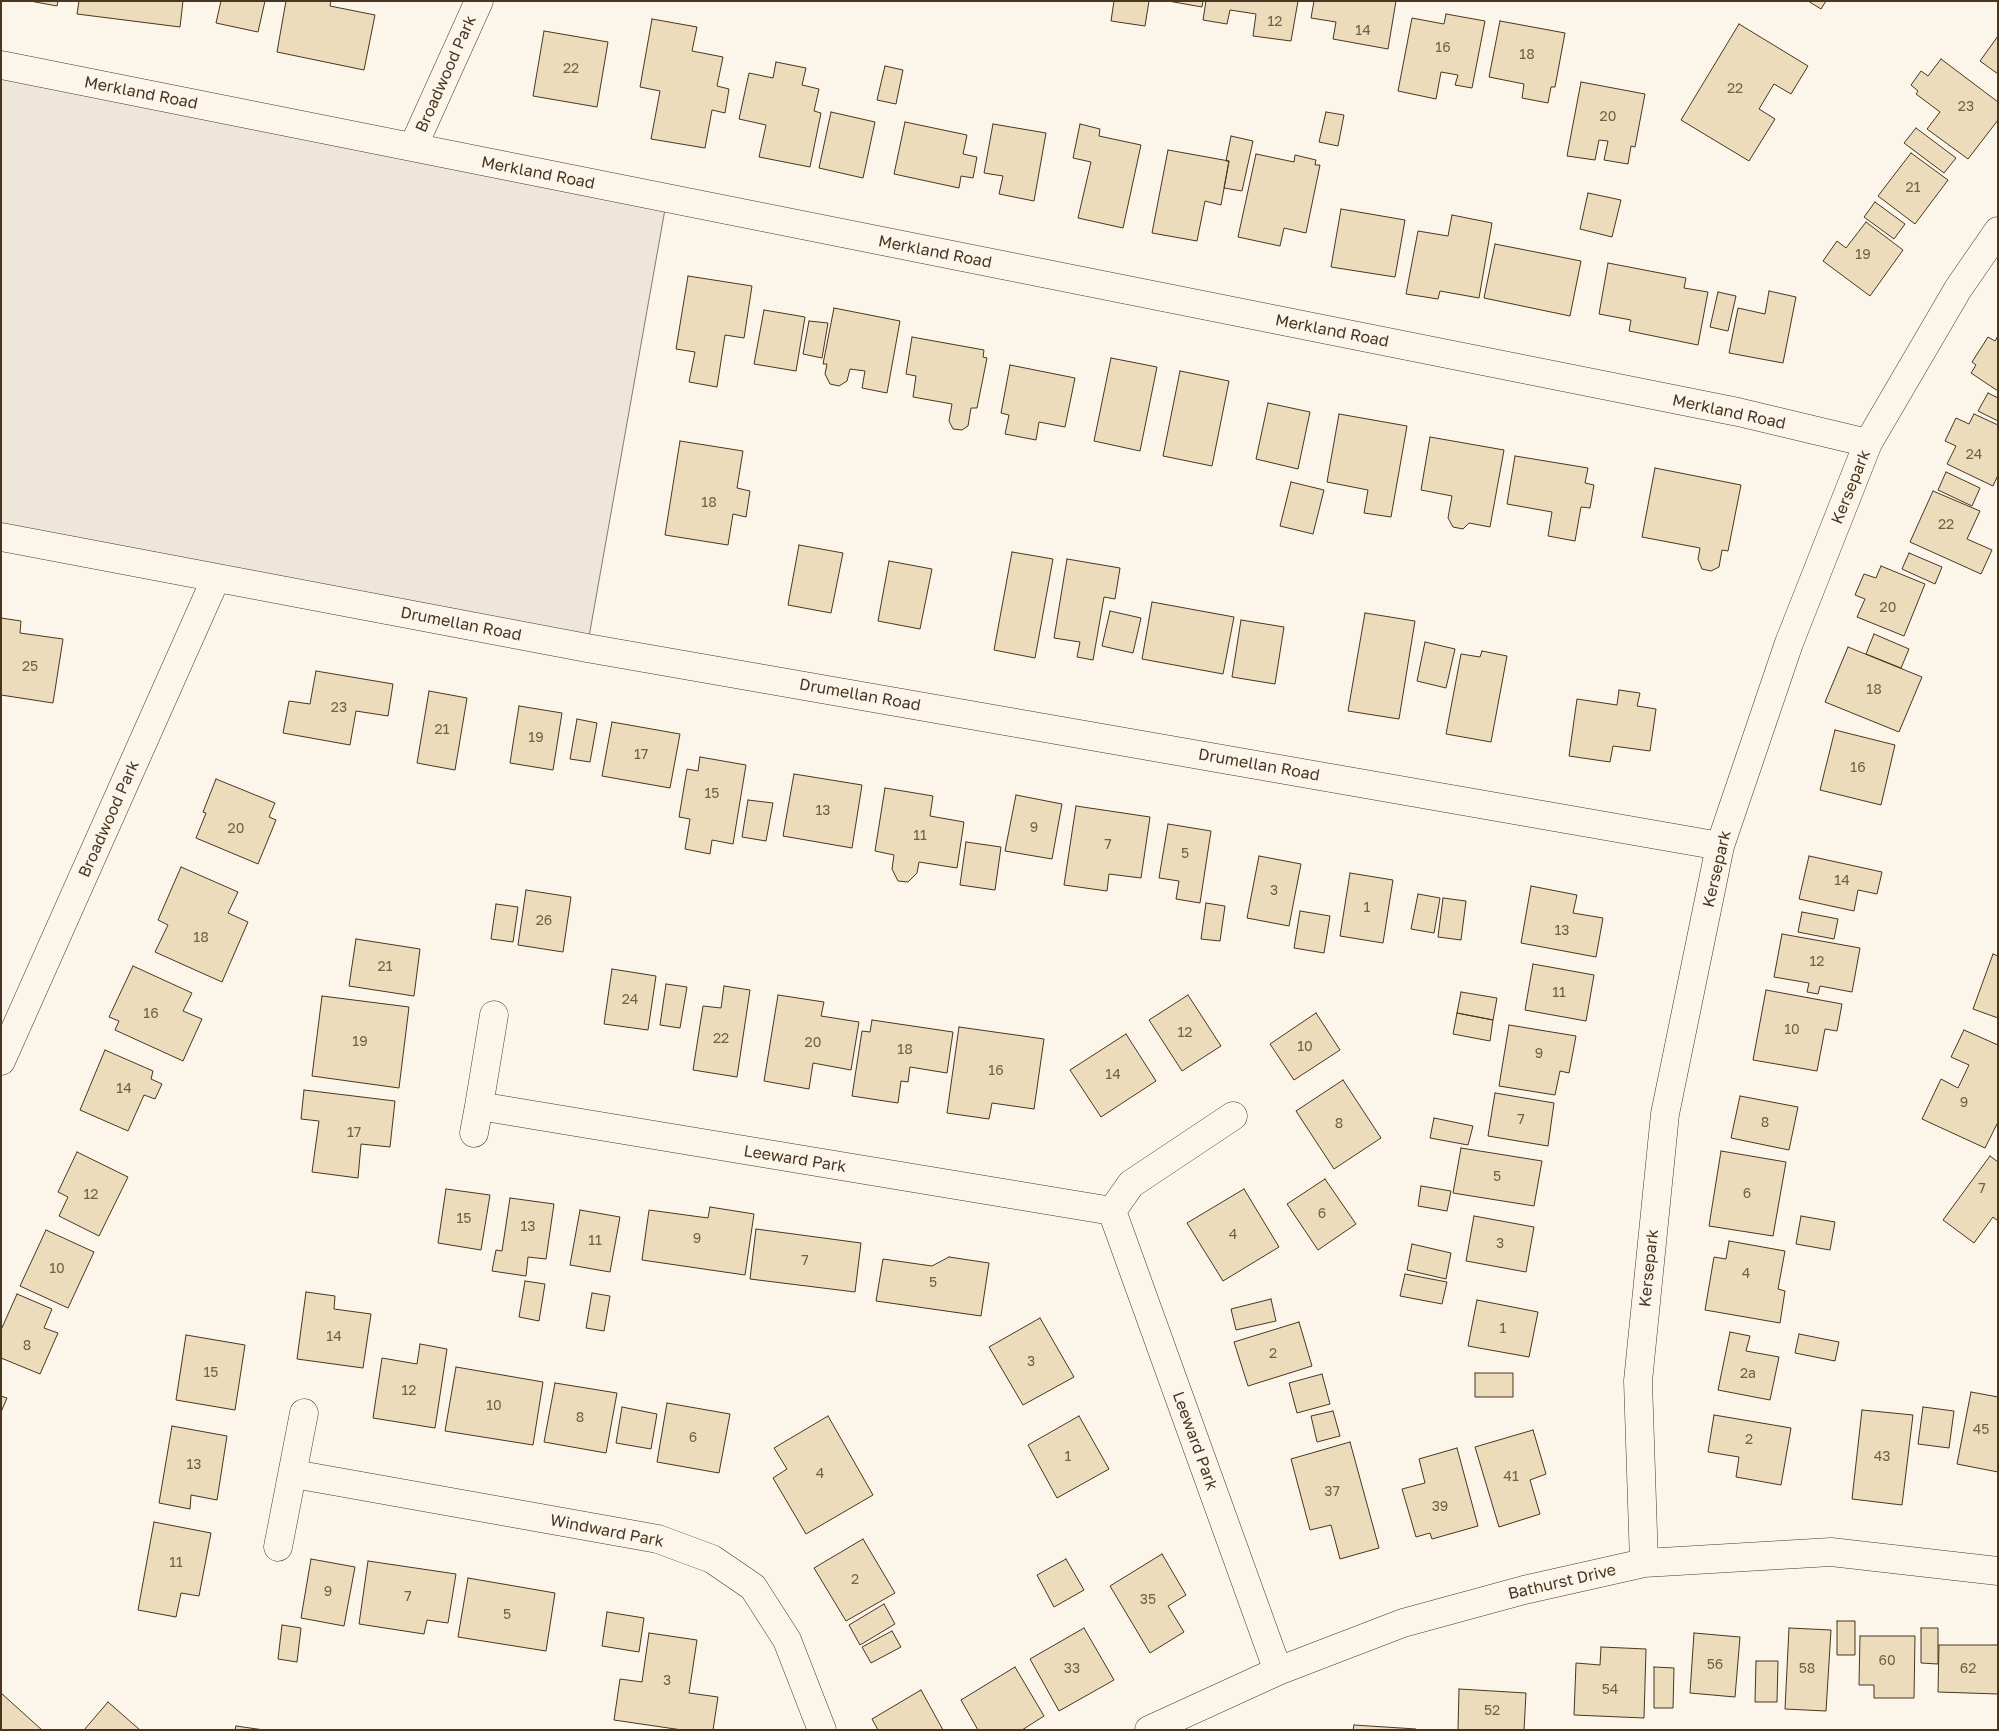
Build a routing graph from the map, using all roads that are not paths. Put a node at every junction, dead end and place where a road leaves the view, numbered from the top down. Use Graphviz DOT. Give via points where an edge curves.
graph roads {
  1 [pos="479,1"];
  2 [pos="2,68"];
  3 [pos="413,147"];
  4 [pos="1998,232"];
  5 [pos="1868,443"];
  6 [pos="1,537"];
  7 [pos="216,578"];
  8 [pos="1720,846"];
  9 [pos="494,1015"];
  10 [pos="1,1061"];
  11 [pos="479,1106"];
  12 [pos="1233,1116"];
  13 [pos="474,1134"];
  14 [pos="1112,1211"];
  15 [pos="304,1413"];
  16 [pos="294,1474"];
  17 [pos="278,1547"];
  18 [pos="1644,1563"];
  19 [pos="1998,1571"];
  20 [pos="1278,1671"];
  21 [pos="822,1730"];
  22 [pos="1149,1730"];
  1 -- 3 [label="street, Broadwood Park"];
  2 -- 3 [label="street, Merkland Road"];
  3 -- 5 [label="street, Merkland Road" via="1738,412"];
  4 -- 5 [label="street, Kersepark" via="1958,289"];
  5 -- 8 [label="street, Kersepark" via="1788,643"];
  6 -- 7 [label="street, Drumellan Road"];
  7 -- 8 [label="street, Drumellan Road" via="597,649"];
  7 -- 10 [label="street, Broadwood Park"];
  8 -- 18 [label="street, Kersepark" via="1665,1114 1638,1381"];
  9 -- 11 [label="street"];
  11 -- 13 [label="street"];
  11 -- 14 [label="street, Leeward Park"];
  12 -- 14 [label="street" via="1131,1184"];
  14 -- 20 [label="street, Leeward Park"];
  15 -- 16 [label="street"];
  16 -- 17 [label="street"];
  16 -- 21 [label="street, Windward Park" via="658,1539 712,1559 753,1587 763,1602 787,1640"];
  18 -- 19 [label="street, Bathurst Drive" via="1831,1552"];
  18 -- 20 [label="street, Bathurst Drive" via="1524,1590 1403,1623"];
  20 -- 22 [label="street, Bathurst Drive"];
}
